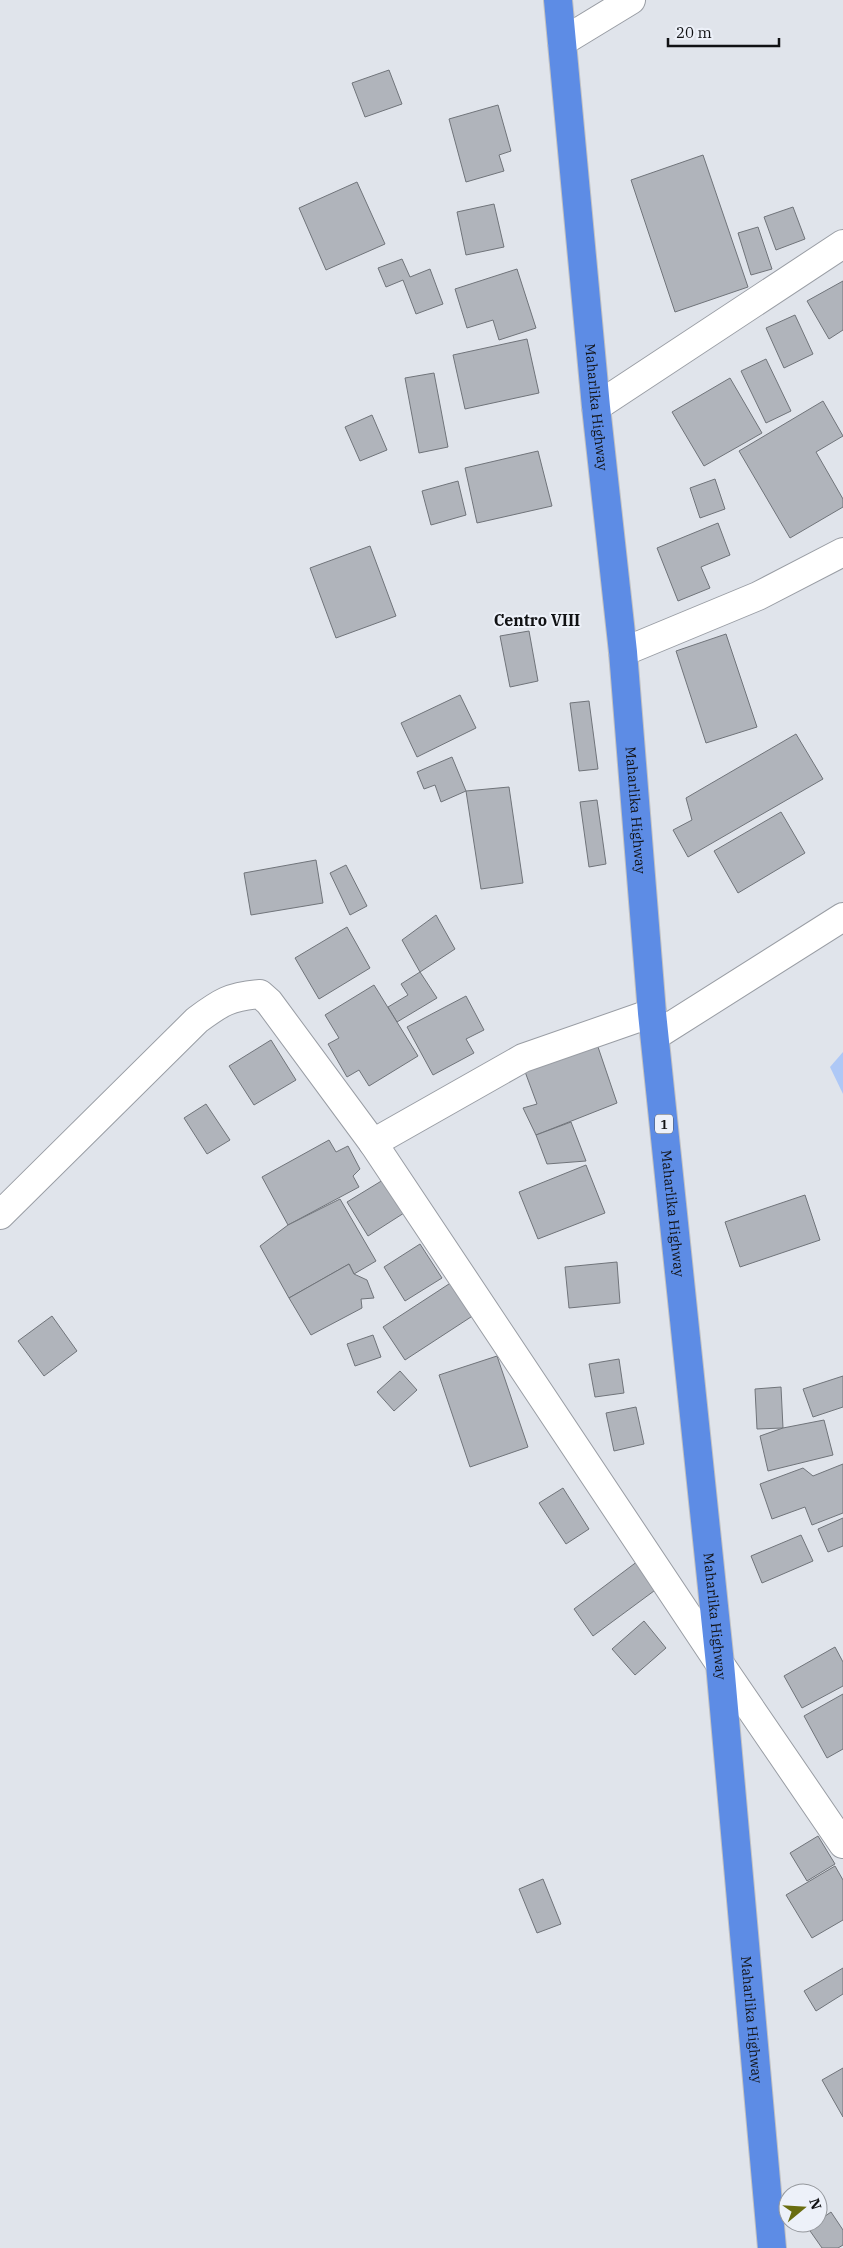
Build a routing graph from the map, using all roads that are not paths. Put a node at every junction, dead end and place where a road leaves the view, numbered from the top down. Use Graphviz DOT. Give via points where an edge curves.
graph roads {
  1 [pos="558,0"];
  2 [pos="630,0"];
  3 [pos="562,42"];
  4 [pos="843,244"];
  5 [pos="596,407"];
  6 [pos="843,552"];
  7 [pos="623,652"];
  8 [pos="843,917"];
  9 [pos="654,1024"];
  10 [pos="373,1143"];
  11 [pos="0,1214"];
  12 [pos="720,1664"];
  13 [pos="843,1844"];
  14 [pos="772,2248"];
  1 -- 3 [label="highway, Maharlika Highway / 1"];
  2 -- 3 [label="street"];
  3 -- 5 [label="highway, Maharlika Highway / 1"];
  4 -- 5 [label="street"];
  5 -- 7 [label="highway, Maharlika Highway / 1"];
  6 -- 7 [label="street" via="758,596"];
  7 -- 9 [label="highway, Maharlika Highway / 1"];
  8 -- 9 [label="street"];
  9 -- 10 [label="street" via="523,1058"];
  9 -- 12 [label="highway, Maharlika Highway / 1"];
  10 -- 11 [label="street" via="269,1002 260,994 246,995 220,1002 197,1020"];
  10 -- 12 [label="street"];
  12 -- 13 [label="street"];
  12 -- 14 [label="highway, Maharlika Highway / 1"];
}
